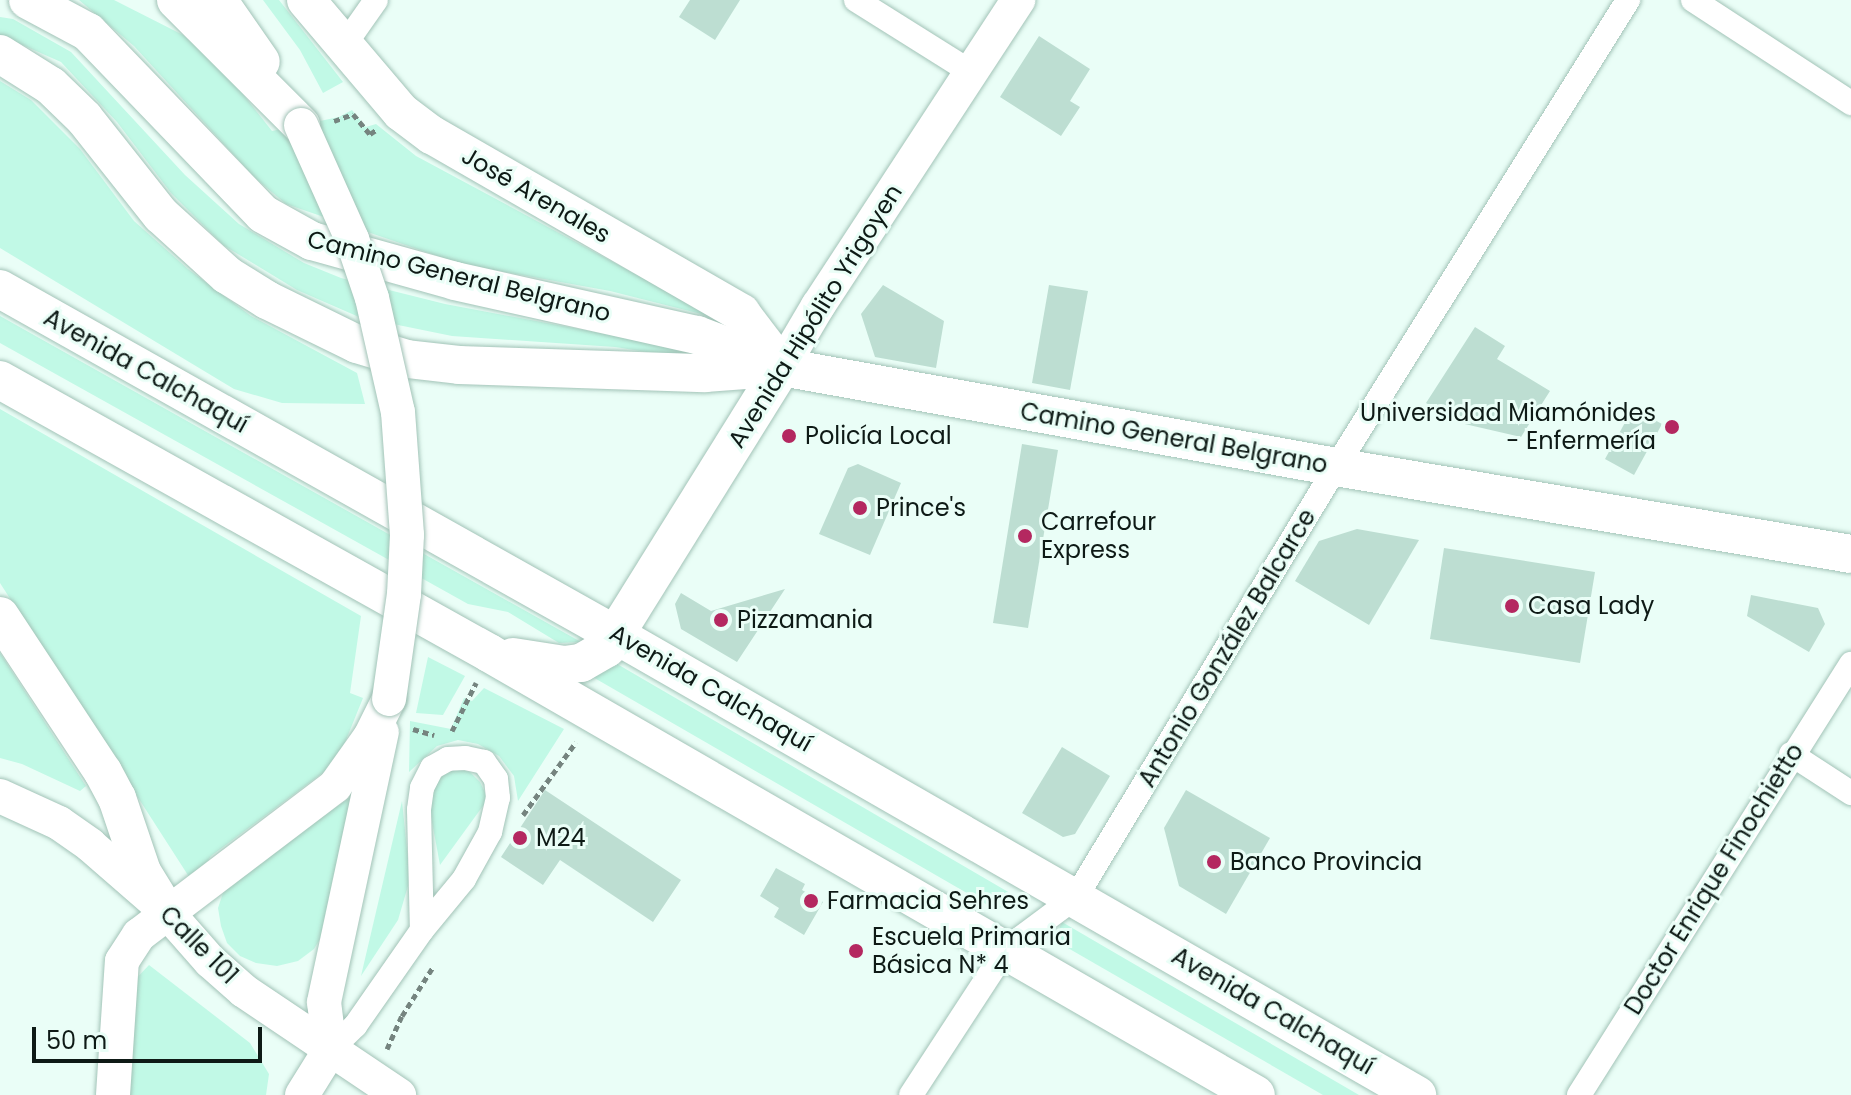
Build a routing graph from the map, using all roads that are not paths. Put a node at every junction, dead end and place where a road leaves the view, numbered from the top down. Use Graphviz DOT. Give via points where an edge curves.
graph roads {
  1 [pos="28,0"];
  2 [pos="149,0"];
  3 [pos="176,0"];
  4 [pos="218,0"];
  5 [pos="306,0"];
  6 [pos="376,0"];
  7 [pos="856,0"];
  8 [pos="1018,0"];
  9 [pos="1628,0"];
  10 [pos="1693,0"];
  11 [pos="343,47"];
  12 [pos="0,54"];
  13 [pos="229,55"];
  14 [pos="971,72"];
  15 [pos="1851,103"];
  16 [pos="318,123"];
  17 [pos="0,289"];
  18 [pos="782,367"];
  19 [pos="0,380"];
  20 [pos="1336,467"];
  21 [pos="1851,554"];
  22 [pos="0,616"];
  23 [pos="616,635"];
  24 [pos="489,653"];
  25 [pos="1851,664"];
  26 [pos="389,699"];
  27 [pos="1791,754"];
  28 [pos="1851,793"];
  29 [pos="0,796"];
  30 [pos="1076,897"];
  31 [pos="166,911"];
  32 [pos="422,930"];
  33 [pos="1006,949"];
  34 [pos="330,1050"];
  35 [pos="113,1095"];
  36 [pos="302,1095"];
  37 [pos="399,1095"];
  38 [pos="911,1095"];
  39 [pos="1256,1095"];
  40 [pos="1417,1095"];
  41 [pos="1579,1095"];
  1 -- 18 [label="main road, Camino General Belgrano" via="88,32 243,195 286,230 455,281 697,335"];
  2 -- 13 [label="main road" via="193,25"];
  3 -- 13 [label="main road"];
  4 -- 16 [label="main road"];
  5 -- 11 [label="main road, José Arenales"];
  6 -- 11 [label="street"];
  7 -- 14 [label="street"];
  8 -- 14 [label="main road, Avenida Hipólito Yrigoyen"];
  9 -- 20 [label="street, Antonio González Balcarce"];
  10 -- 15 [label="street"];
  11 -- 18 [label="main road, José Arenales" via="401,112 432,135 741,313"];
  12 -- 18 [label="main road, Camino General Belgrano" via="30,70 73,107 161,215 227,275 357,344 407,359 459,365 705,373"];
  13 -- 16 [label="main road"];
  14 -- 18 [label="main road, Avenida Hipólito Yrigoyen"];
  16 -- 26 [label="main road, bridge" via="372,298 398,412 407,535"];
  17 -- 23 [label="main road, Avenida Calchaquí"];
  18 -- 20 [label="main road, Camino General Belgrano"];
  18 -- 23 [label="main road, Avenida Hipólito Yrigoyen"];
  19 -- 24 [label="main road"];
  20 -- 21 [label="main road, Camino General Belgrano"];
  20 -- 30 [label="street, Antonio González Balcarce"];
  22 -- 31 [label="main road" via="103,772 142,872"];
  23 -- 24 [label="main road, Avenida Hipólito Yrigoyen" via="607,648 581,663 542,663"];
  23 -- 30 [label="main road, Avenida Calchaquí"];
  24 -- 33 [label="main road"];
  25 -- 27 [label="street, Doctor Enrique Finochietto"];
  26 -- 31 [label="main road" via="335,786"];
  26 -- 34 [label="main road" via="324,1002"];
  27 -- 28 [label="street"];
  27 -- 41 [label="street, Doctor Enrique Finochietto"];
  29 -- 31 [label="main road, Calle 101" via="59,823"];
  30 -- 33 [label="street, Antonio González Balcarce"];
  30 -- 40 [label="main road, Avenida Calchaquí"];
  31 -- 34 [label="main road, Calle 101" via="244,991"];
  31 -- 35 [label="main road" via="145,928 122,961"];
  32 -- 32 [label="street" via="464,879 490,832 498,798 496,779 484,762 448,759 432,768 422,788"];
  32 -- 34 [label="street" via="355,1026"];
  33 -- 38 [label="street"];
  33 -- 39 [label="main road"];
  34 -- 36 [label="main road"];
  34 -- 37 [label="main road, Calle 101"];
}
